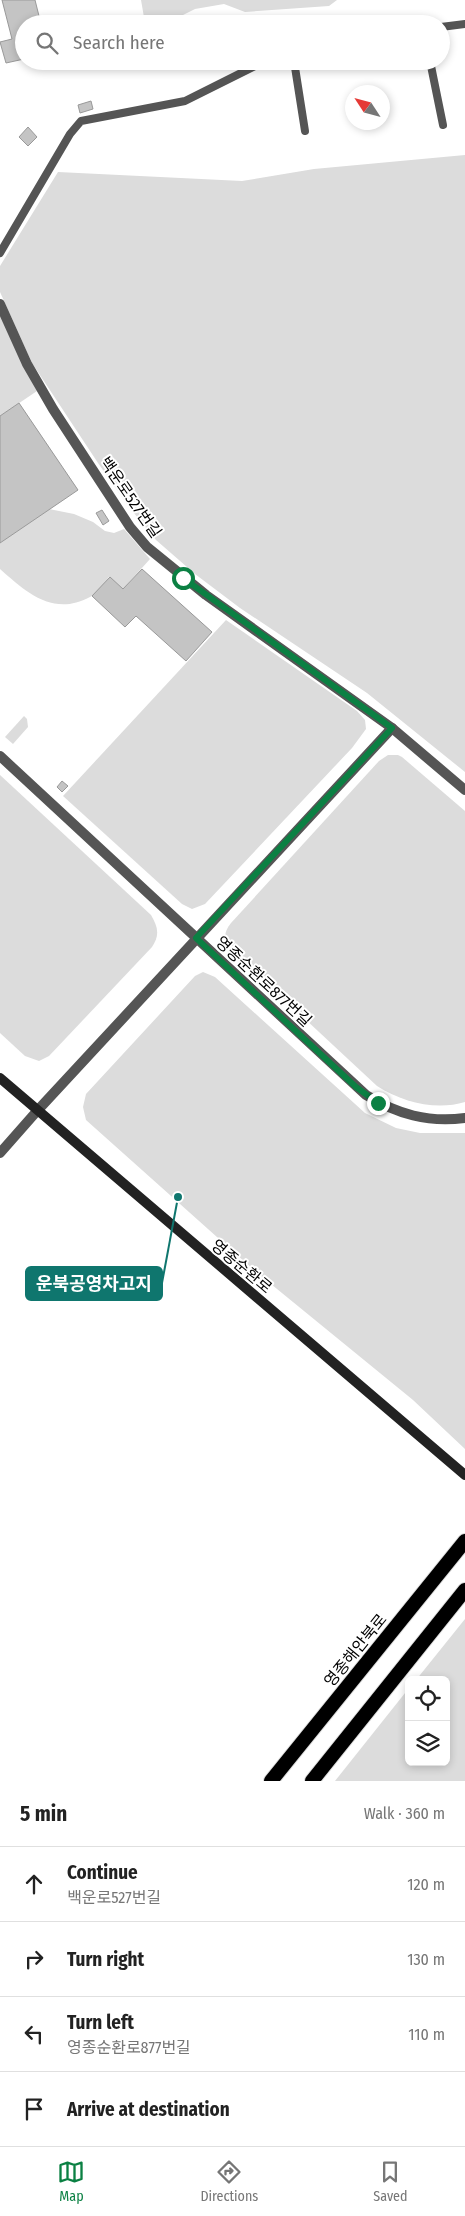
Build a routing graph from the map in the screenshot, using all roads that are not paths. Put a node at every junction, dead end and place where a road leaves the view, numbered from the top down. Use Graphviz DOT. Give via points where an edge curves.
graph roads {
  1 [pos="465,24"];
  2 [pos="450,26"];
  3 [pos="247,70"];
  4 [pos="296,70"];
  5 [pos="432,70"];
  6 [pos="443,125"];
  7 [pos="306,131"];
  8 [pos="0,253"];
  9 [pos="0,304"];
  10 [pos="392,728"];
  11 [pos="0,756"];
  12 [pos="465,790"];
  13 [pos="196,938"];
  14 [pos="0,1078"];
  15 [pos="37,1111"];
  16 [pos="465,1118"];
  17 [pos="0,1152"];
  18 [pos="465,1474"];
  19 [pos="465,1541"];
  20 [pos="465,1590"];
  21 [pos="271,1781"];
  22 [pos="312,1781"];
  1 -- 2 [label="lane"];
  3 -- 8 [label="lane" via="179,103 81,121 70,134"];
  4 -- 7 [label="lane"];
  5 -- 6 [label="lane"];
  9 -- 10 [label="street, 백운로527번길" via="26,364 53,410 146,547 206,595"];
  10 -- 12 [label="street"];
  10 -- 13 [label="street"];
  11 -- 13 [label="street, 영종순환로877번길"];
  13 -- 15 [label="street"];
  13 -- 16 [label="street, 영종순환로877번길" via="366,1095 410,1116 449,1120"];
  14 -- 15 [label="main road, 영종순환로"];
  15 -- 17 [label="street"];
  15 -- 18 [label="main road, 영종순환로"];
  19 -- 21 [label="highway, 영종해안북로"];
  20 -- 22 [label="highway"];
}
